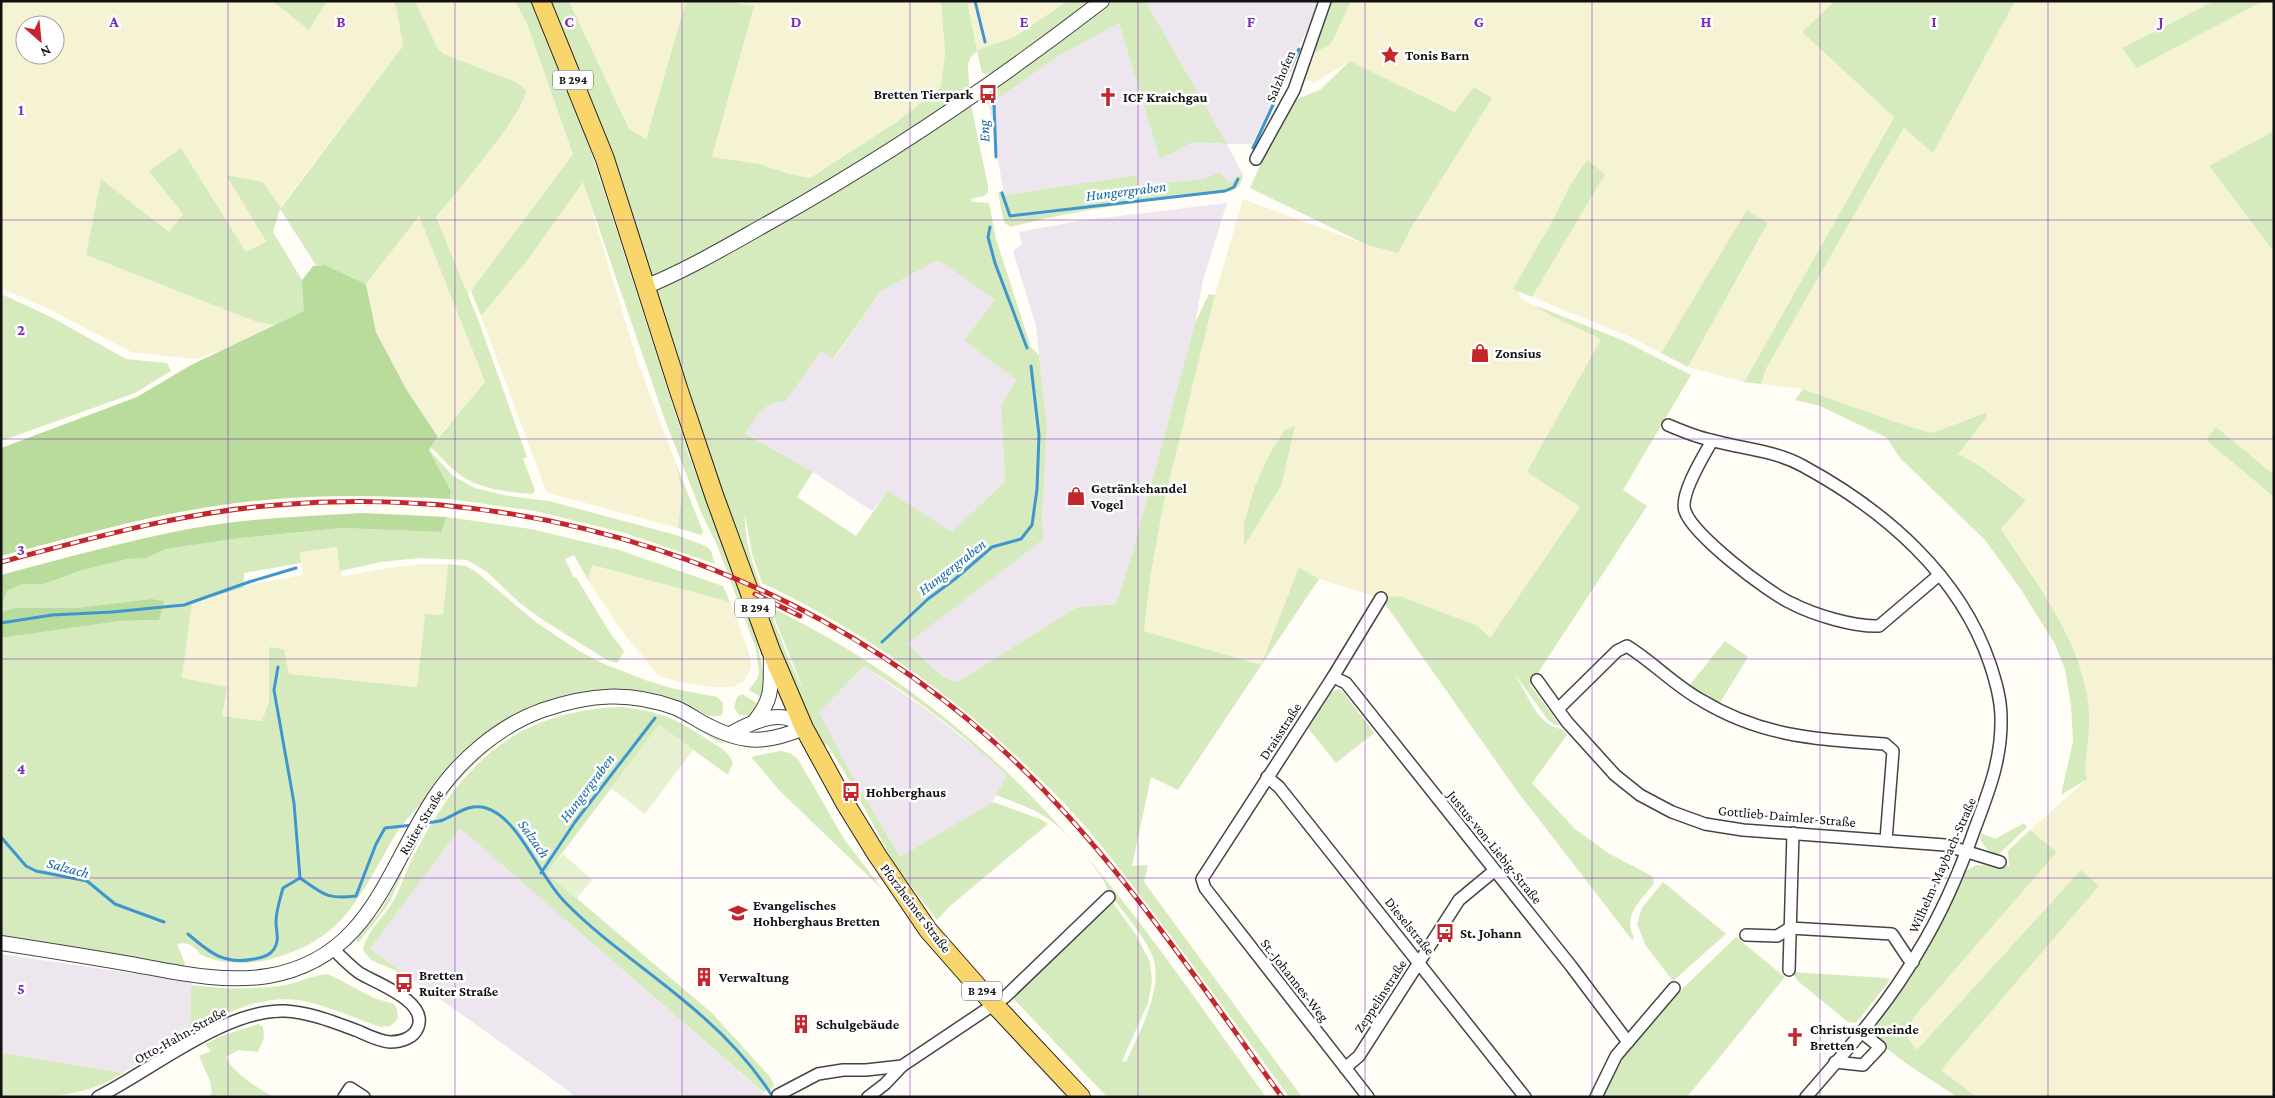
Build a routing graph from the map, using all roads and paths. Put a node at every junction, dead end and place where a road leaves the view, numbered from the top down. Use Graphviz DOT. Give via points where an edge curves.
graph roads {
  1 [pos="541,1"];
  2 [pos="1102,1"];
  3 [pos="1325,1"];
  4 [pos="1256,159"];
  5 [pos="645,287"];
  6 [pos="1668,425"];
  7 [pos="1712,441"];
  8 [pos="1939,575"];
  9 [pos="1382,598"];
  10 [pos="771,651"];
  11 [pos="1334,677"];
  12 [pos="1537,680"];
  13 [pos="1558,709"];
  14 [pos="754,722"];
  15 [pos="804,728"];
  16 [pos="730,734"];
  17 [pos="1268,777"];
  18 [pos="1792,833"];
  19 [pos="1886,840"];
  20 [pos="1967,852"];
  21 [pos="2000,862"];
  22 [pos="1494,871"];
  23 [pos="1202,879"];
  24 [pos="1109,897"];
  25 [pos="1790,928"];
  26 [pos="1746,935"];
  27 [pos="1,943"];
  28 [pos="334,948"];
  29 [pos="1913,962"];
  30 [pos="1420,963"];
  31 [pos="1789,970"];
  32 [pos="1674,988"];
  33 [pos="995,1004"];
  34 [pos="1861,1032"];
  35 [pos="1628,1042"];
  36 [pos="1835,1062"];
  37 [pos="902,1066"];
  38 [pos="1345,1068"];
  39 [pos="347,1092"];
  40 [pos="778,1095"];
  41 [pos="98,1097"];
  42 [pos="364,1097"];
  43 [pos="868,1097"];
  44 [pos="1081,1097"];
  45 [pos="1368,1097"];
  46 [pos="1525,1097"];
  47 [pos="1596,1097"];
  48 [pos="1806,1097"];
  1 -- 5 [label="main road, B 294" via="605,159"];
  2 -- 5 [label="street" via="977,92 836,183 695,263"];
  3 -- 4 [label="street, Salzhofen" via="1294,90"];
  5 -- 10 [label="main road, B 294" via="714,496"];
  6 -- 7 [label="street, Wilhelm-Maybach-Straße"];
  7 -- 8 [label="street, Wilhelm-Maybach-Straße" via="1758,449 1809,470 1864,503 1894,527 1919,550"];
  7 -- 8 [label="street" via="1691,481 1684,499 1684,511 1698,530 1736,564 1790,603 1824,616 1879,626"];
  8 -- 20 [label="street, Wilhelm-Maybach-Straße" via="1966,610 1984,648 1998,690 2002,716 1998,762"];
  9 -- 11 [label="street, Draisstraße"];
  10 -- 14 [label="street" via="770,696"];
  10 -- 15 [label="main road, B 294"];
  11 -- 17 [label="street, Draisstraße"];
  11 -- 22 [label="street, Justus-von-Liebig-Straße" via="1346,683"];
  12 -- 13 [label="street, Gottlieb-Daimler-Straße"];
  13 -- 18 [label="street, Gottlieb-Daimler-Straße" via="1615,776 1640,795 1672,812 1705,824"];
  13 -- 19 [label="street" via="1617,651 1627,646 1648,658 1700,700 1758,727 1826,741 1885,744 1893,751"];
  14 -- 15 [label="street" via="778,717 790,719"];
  14 -- 16 [label="street"];
  15 -- 16 [label="street, Ruiter Straße" via="760,741"];
  15 -- 33 [label="main road, Pforzheimer Straße / B 294" via="844,803 928,930"];
  16 -- 28 [label="street, Ruiter Straße" via="678,709 620,695 569,701 515,723 459,767 428,807 377,901"];
  17 -- 23 [label="street, Draisstraße"];
  17 -- 30 [label="street, Dieselstraße"];
  18 -- 19 [label="street, Gottlieb-Daimler-Straße"];
  18 -- 25 [label="street"];
  19 -- 20 [label="street, Gottlieb-Daimler-Straße" via="1945,845"];
  20 -- 21 [label="street, Gottlieb-Daimler-Straße"];
  20 -- 29 [label="street, Wilhelm-Maybach-Straße"];
  22 -- 30 [label="street, Zeppelinstraße" via="1459,900"];
  22 -- 35 [label="street, Justus-von-Liebig-Straße"];
  23 -- 38 [label="street, St.-Johannes-Weg" via="1205,888"];
  24 -- 33 [label="street"];
  25 -- 26 [label="street" via="1777,936"];
  25 -- 29 [label="street" via="1892,934"];
  25 -- 31 [label="street"];
  27 -- 28 [label="street, Ruiter Straße" via="190,975 232,978 288,972"];
  28 -- 41 [label="street, Otto-Hahn-Straße" via="360,973 402,995 416,1011 422,1026 406,1040 395,1042 382,1041 341,1025 293,1012 243,1017"];
  29 -- 34 [label="street, Wilhelm-Maybach-Straße"];
  30 -- 38 [label="street, Zeppelinstraße" via="1359,1056"];
  30 -- 46 [label="street, Dieselstraße"];
  32 -- 35 [label="street"];
  33 -- 37 [label="street"];
  33 -- 44 [label="main road, Pforzheimer Straße / B 294"];
  34 -- 36 [label="street, Wilhelm-Maybach-Straße"];
  34 -- 36 [label="street" via="1880,1047 1864,1065"];
  35 -- 47 [label="street" via="1616,1056"];
  36 -- 48 [label="street, Wilhelm-Maybach-Straße"];
  37 -- 40 [label="street" via="818,1074"];
  37 -- 43 [label="street"];
  38 -- 45 [label="street, St.-Johannes-Weg"];
  39 -- 42 [label="street"];
}
